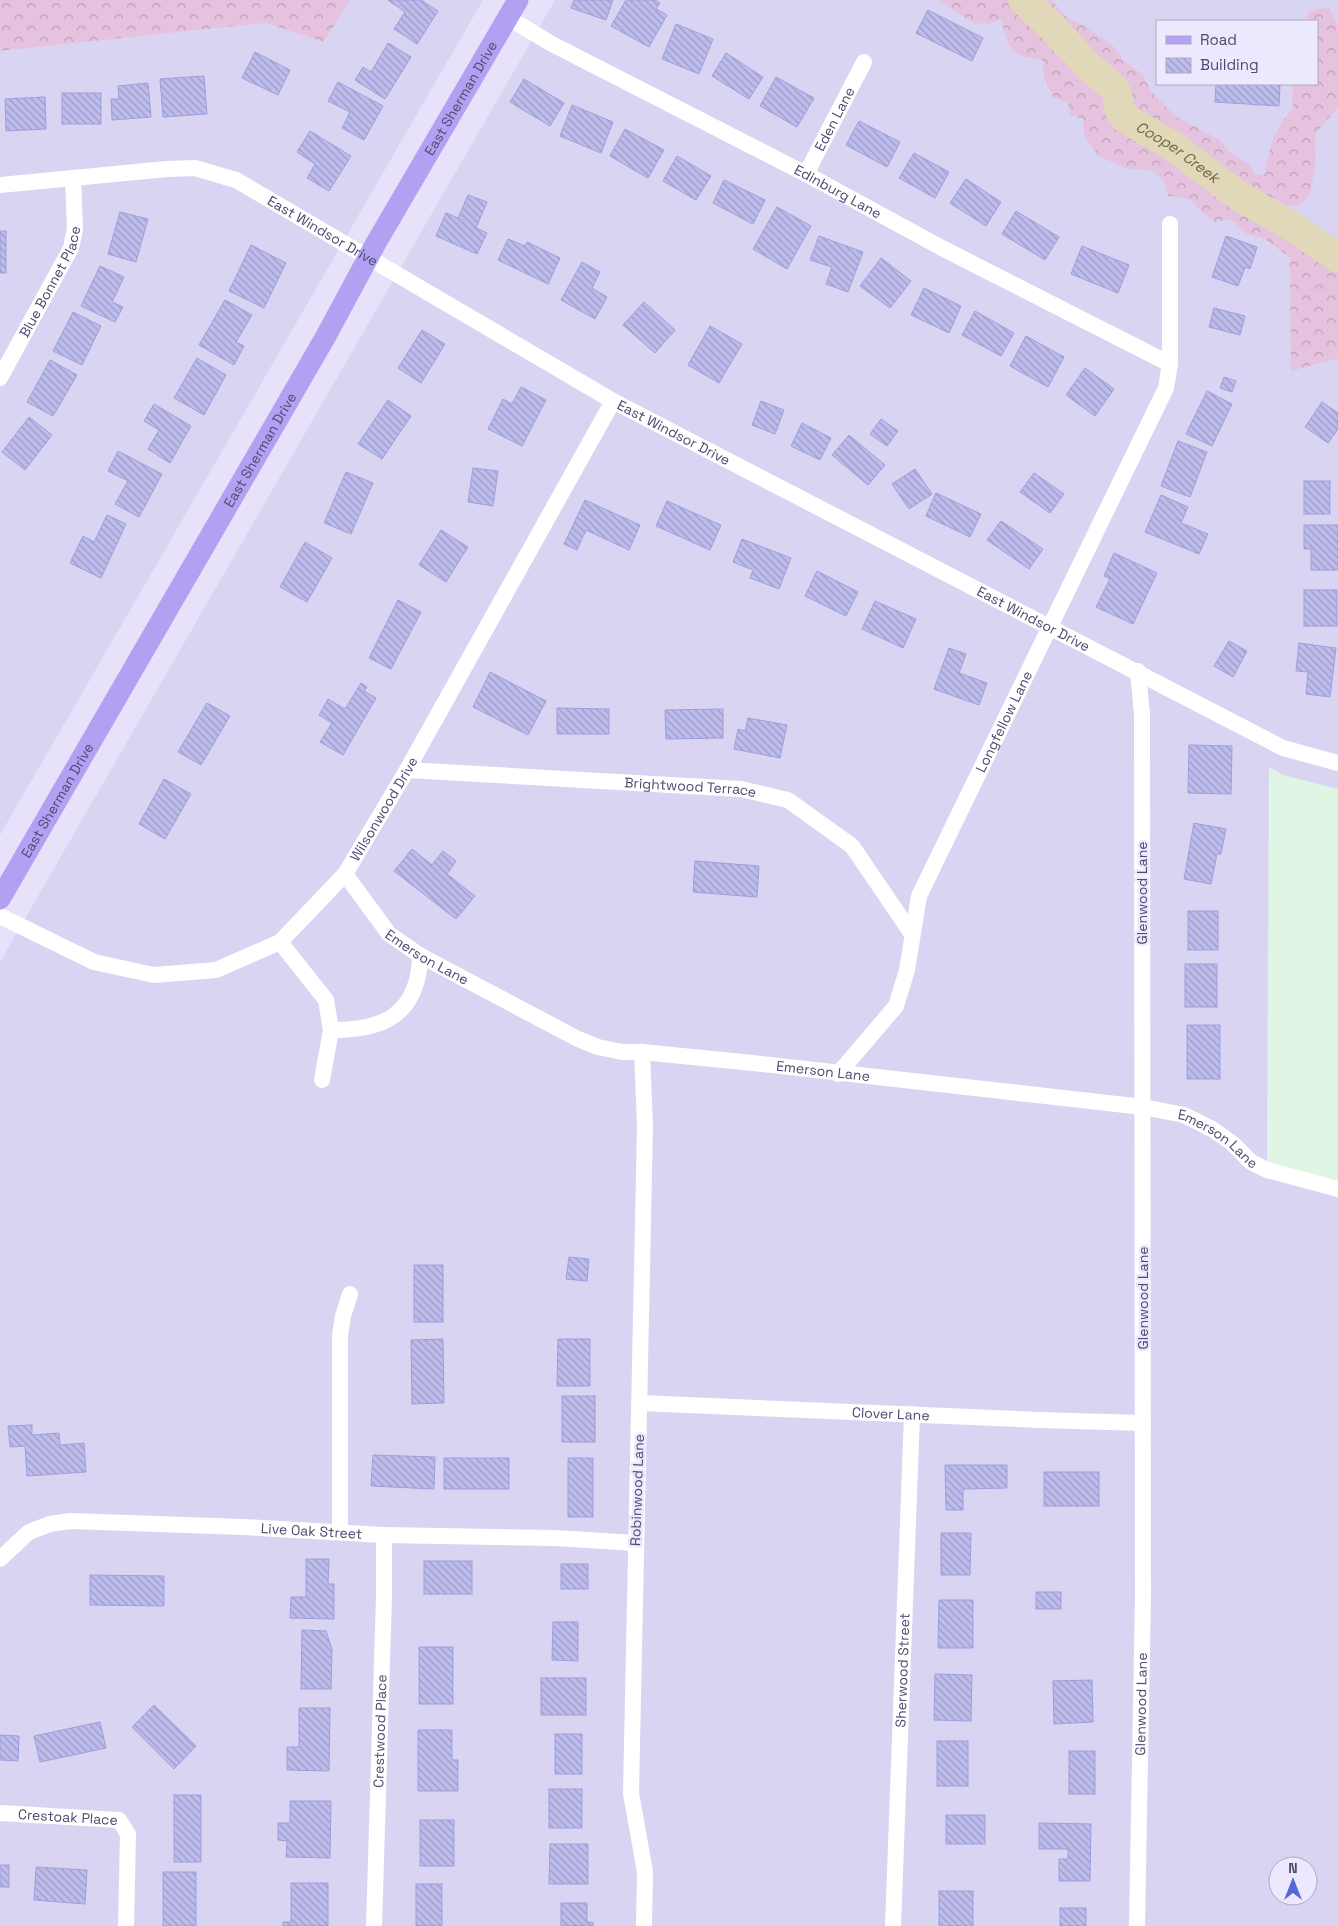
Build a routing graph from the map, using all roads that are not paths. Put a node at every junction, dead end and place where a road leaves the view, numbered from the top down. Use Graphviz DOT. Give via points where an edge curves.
graph roads {
  1 [pos="513,9"];
  2 [pos="864,62"];
  3 [pos="806,174"];
  4 [pos="73,178"];
  5 [pos="0,185"];
  6 [pos="1170,224"];
  7 [pos="368,256"];
  8 [pos="1170,364"];
  9 [pos="0,378"];
  10 [pos="612,400"];
  11 [pos="1048,627"];
  12 [pos="1138,671"];
  13 [pos="1338,763"];
  14 [pos="407,770"];
  15 [pos="345,874"];
  16 [pos="0,899"];
  17 [pos="0,916"];
  18 [pos="912,934"];
  19 [pos="280,942"];
  20 [pos="421,956"];
  21 [pos="331,1030"];
  22 [pos="642,1052"];
  23 [pos="838,1074"];
  24 [pos="322,1080"];
  25 [pos="1143,1107"];
  26 [pos="1338,1189"];
  27 [pos="350,1294"];
  28 [pos="640,1403"];
  29 [pos="912,1414"];
  30 [pos="1143,1422"];
  31 [pos="340,1532"];
  32 [pos="384,1535"];
  33 [pos="635,1543"];
  34 [pos="0,1559"];
  35 [pos="0,1813"];
  36 [pos="126,1926"];
  37 [pos="374,1926"];
  38 [pos="644,1926"];
  39 [pos="893,1926"];
  40 [pos="1137,1926"];
  1 -- 3 [label="street, Edinburg Lane" via="550,42"];
  1 -- 7 [label="main road, East Sherman Drive"];
  2 -- 3 [label="street, Eden Lane"];
  3 -- 8 [label="street, Edinburg Lane" via="942,248"];
  4 -- 5 [label="street, East Windsor Drive"];
  4 -- 7 [label="street, East Windsor Drive" via="195,168 236,180"];
  4 -- 9 [label="street, Blue Bonnet Place" via="75,229 70,248"];
  6 -- 8 [label="street, Longfellow Lane"];
  7 -- 10 [label="street, East Windsor Drive"];
  7 -- 16 [label="main road, East Sherman Drive" via="326,336"];
  8 -- 11 [label="street, Longfellow Lane" via="1166,388"];
  10 -- 11 [label="street, East Windsor Drive"];
  10 -- 14 [label="street, Wilsonwood Drive"];
  11 -- 12 [label="street, East Windsor Drive"];
  11 -- 18 [label="street, Longfellow Lane" via="919,896"];
  12 -- 13 [label="street, East Windsor Drive" via="1283,748"];
  12 -- 25 [label="street, Glenwood Lane" via="1142,714"];
  14 -- 15 [label="street, Wilsonwood Drive"];
  14 -- 18 [label="street, Brightwood Terrace" via="741,789 788,800 852,846"];
  15 -- 19 [label="street, Wilsonwood Drive"];
  15 -- 20 [label="street, Emerson Lane" via="389,934"];
  17 -- 19 [label="street, Wilsonwood Drive" via="94,962 154,975 216,970"];
  18 -- 23 [label="street, Longfellow Lane" via="907,970 896,1006"];
  19 -- 21 [label="street" via="326,1000"];
  20 -- 21 [label="street" via="416,984 407,1003 391,1019 370,1028"];
  20 -- 22 [label="street, Emerson Lane" via="578,1039 622,1052"];
  21 -- 24 [label="street"];
  22 -- 23 [label="street, Emerson Lane"];
  22 -- 28 [label="street, Robinwood Lane" via="645,1126"];
  23 -- 25 [label="street, Emerson Lane"];
  25 -- 26 [label="street, Emerson Lane" via="1184,1115 1232,1143 1251,1162 1267,1170"];
  25 -- 30 [label="street, Glenwood Lane"];
  27 -- 31 [label="street" via="340,1335"];
  28 -- 29 [label="street, Clover Lane"];
  28 -- 33 [label="street, Robinwood Lane"];
  29 -- 30 [label="street, Clover Lane"];
  29 -- 39 [label="street, Sherwood Street"];
  30 -- 40 [label="street, Glenwood Lane"];
  31 -- 32 [label="street, Live Oak Street"];
  31 -- 34 [label="street, Live Oak Street" via="70,1521 29,1532"];
  32 -- 33 [label="street, Live Oak Street"];
  32 -- 37 [label="street, Crestwood Place"];
  33 -- 38 [label="street, Robinwood Lane" via="631,1793 645,1872"];
  35 -- 36 [label="street, Crestoak Place" via="119,1820 128,1834"];
}
